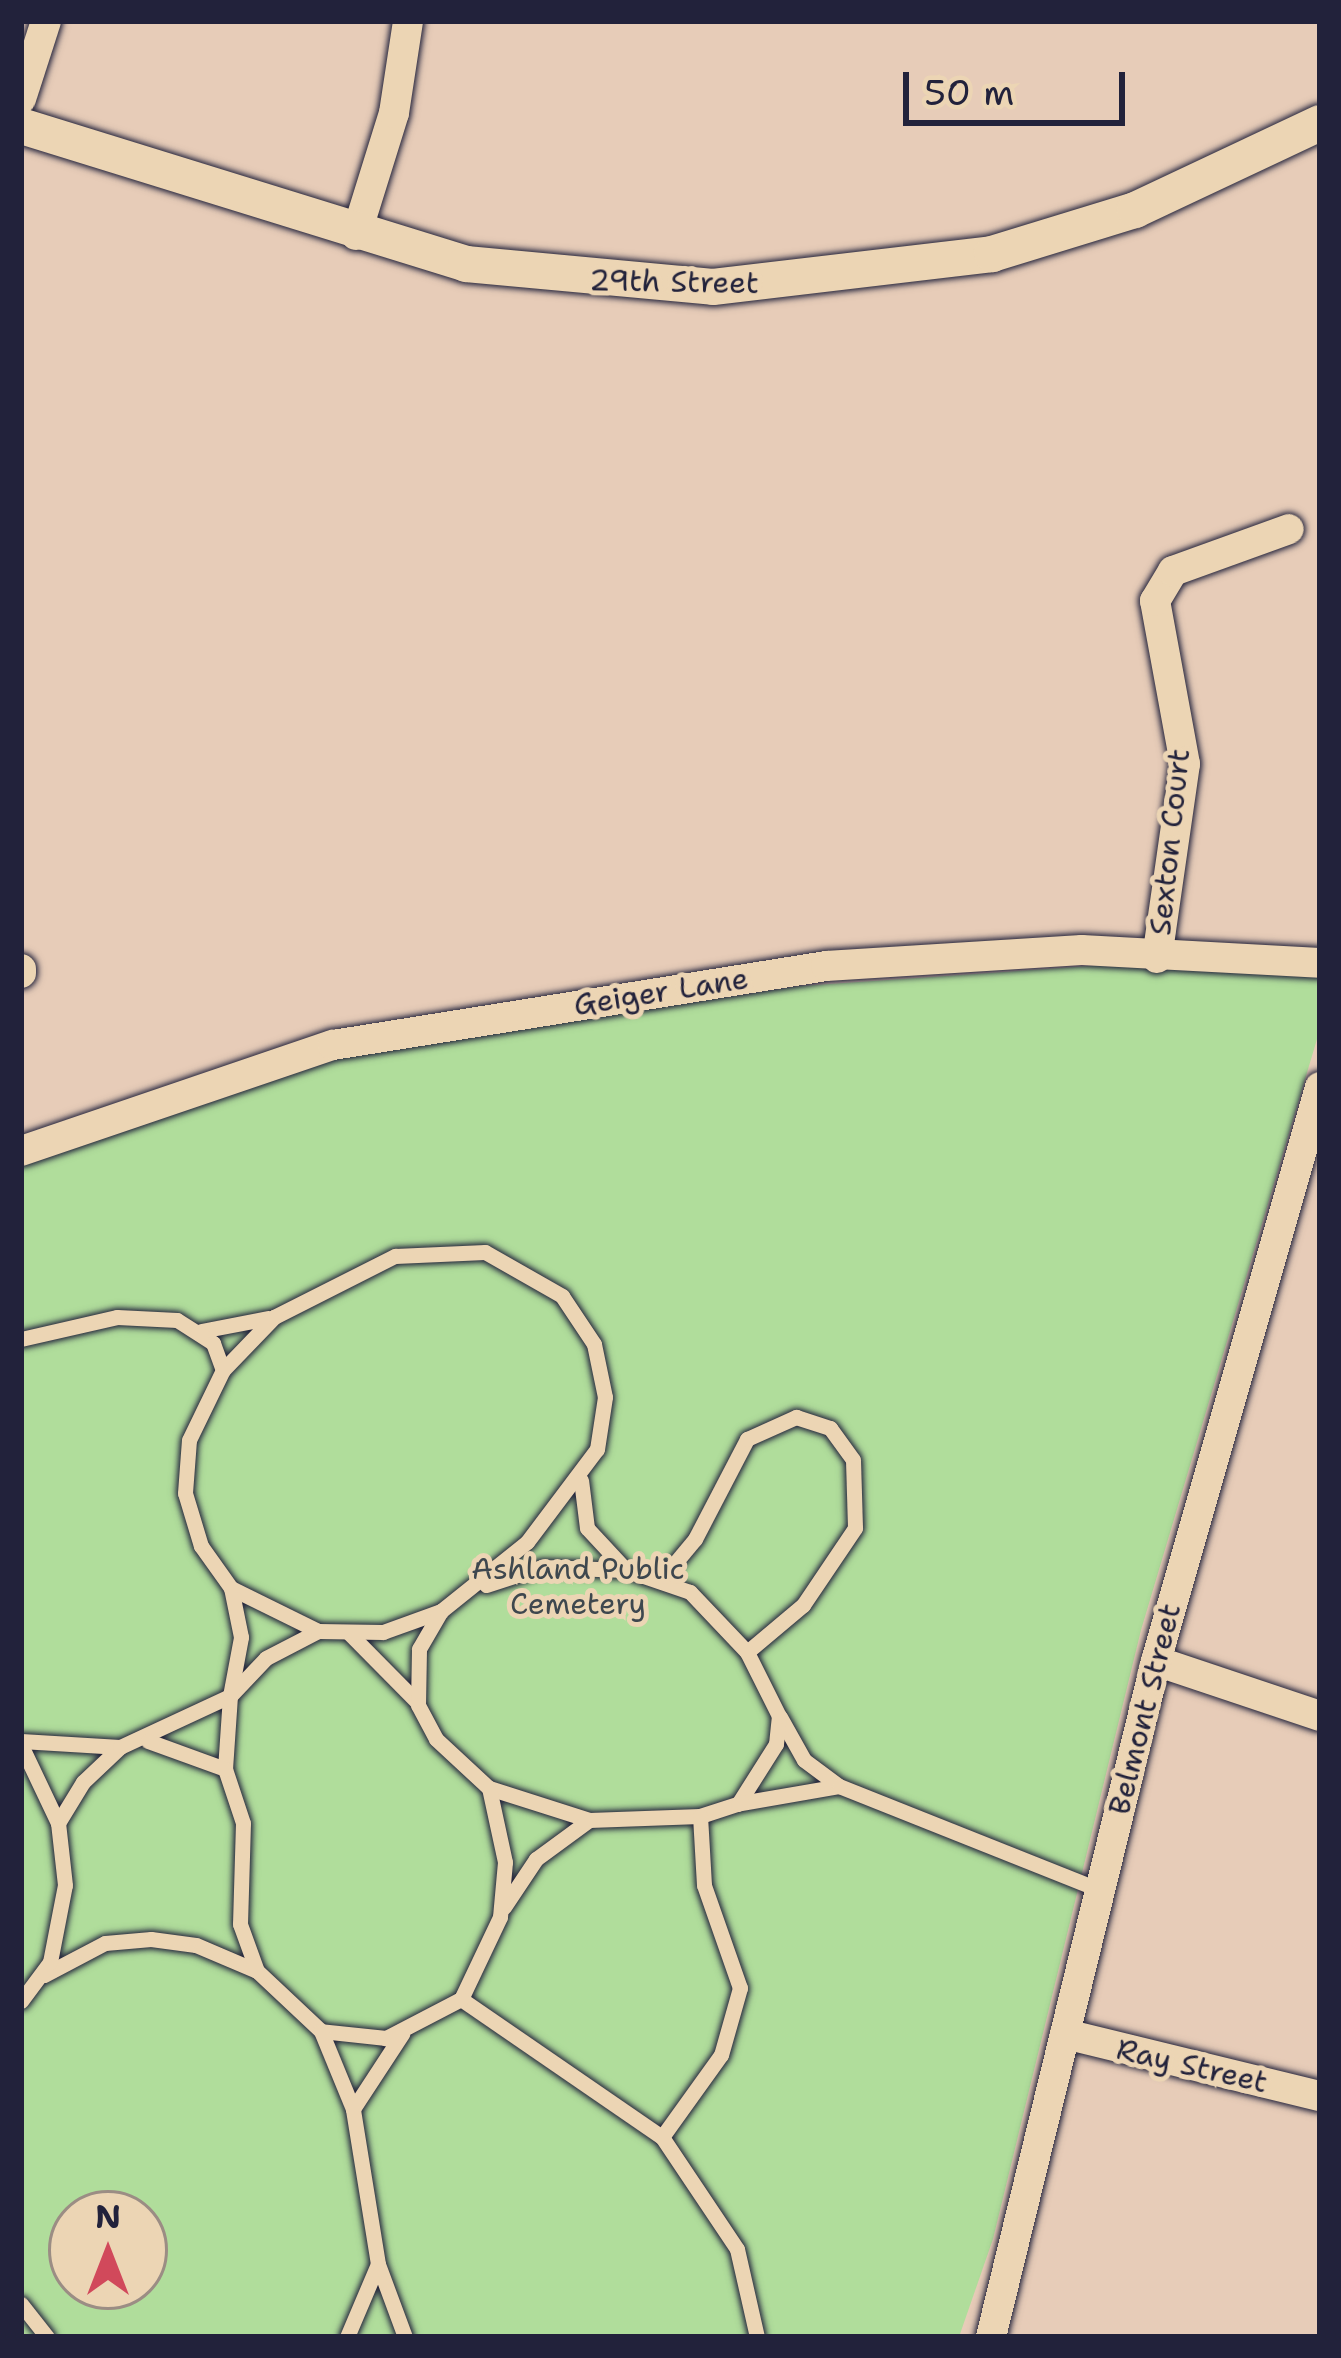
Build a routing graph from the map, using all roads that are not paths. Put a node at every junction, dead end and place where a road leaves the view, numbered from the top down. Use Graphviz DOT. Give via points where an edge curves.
graph roads {
  1 [pos="46,21"];
  2 [pos="408,21"];
  3 [pos="21,99"];
  4 [pos="1320,124"];
  5 [pos="21,126"];
  6 [pos="356,236"];
  7 [pos="1289,529"];
  8 [pos="1157,958"];
  9 [pos="1320,962"];
  10 [pos="1320,1087"];
  11 [pos="21,1151"];
  12 [pos="274,1316"];
  13 [pos="201,1331"];
  14 [pos="21,1339"];
  15 [pos="224,1370"];
  16 [pos="581,1480"];
  17 [pos="626,1570"];
  18 [pos="660,1581"];
  19 [pos="231,1588"];
  20 [pos="472,1592"];
  21 [pos="441,1611"];
  22 [pos="318,1631"];
  23 [pos="350,1634"];
  24 [pos="747,1652"];
  25 [pos="1156,1661"];
  26 [pos="230,1696"];
  27 [pos="418,1705"];
  28 [pos="779,1716"];
  29 [pos="1320,1716"];
  30 [pos="148,1741"];
  31 [pos="21,1743"];
  32 [pos="120,1747"];
  33 [pos="225,1769"];
  34 [pos="839,1786"];
  35 [pos="489,1788"];
  36 [pos="738,1804"];
  37 [pos="700,1816"];
  38 [pos="589,1820"];
  39 [pos="58,1822"];
  40 [pos="1100,1890"];
  41 [pos="500,1917"];
  42 [pos="257,1971"];
  43 [pos="36,1980"];
  44 [pos="461,2000"];
  45 [pos="21,2001"];
  46 [pos="322,2031"];
  47 [pos="404,2032"];
  48 [pos="1065,2034"];
  49 [pos="1320,2096"];
  50 [pos="353,2109"];
  51 [pos="662,2138"];
  52 [pos="378,2264"];
  53 [pos="21,2304"];
  54 [pos="46,2337"];
  55 [pos="347,2337"];
  56 [pos="405,2337"];
  57 [pos="757,2337"];
  58 [pos="991,2337"];
  1 -- 3 [label="street"];
  2 -- 6 [label="street" via="394,113"];
  4 -- 6 [label="street, 29th Street" via="1070,232 852,278 594,282"];
  5 -- 6 [label="street, 29th Street"];
  7 -- 8 [label="street, Sexton Court" via="1173,571 1155,601 1185,764"];
  8 -- 9 [label="street, Geiger Lane"];
  8 -- 11 [label="street, Geiger Lane" via="1082,950 826,966 425,1029 334,1045"];
  10 -- 25 [label="street, Belmont Street"];
  12 -- 13 [label="lane"];
  12 -- 15 [label="lane"];
  12 -- 16 [label="lane" via="395,1256 455,1249 512,1262 562,1296 594,1344 605,1397"];
  13 -- 14 [label="lane" via="117,1316"];
  13 -- 15 [label="lane"];
  15 -- 19 [label="lane" via="189,1440 185,1493 201,1546"];
  16 -- 17 [label="lane" via="587,1528"];
  16 -- 20 [label="lane"];
  17 -- 18 [label="lane"];
  17 -- 20 [label="lane" via="542,1567"];
  18 -- 24 [label="lane" via="712,1610"];
  18 -- 24 [label="lane" via="695,1539 747,1439 796,1417 830,1428 854,1460 855,1528 803,1605"];
  19 -- 22 [label="lane" via="279,1620"];
  19 -- 26 [label="lane" via="241,1637"];
  20 -- 21 [label="lane"];
  21 -- 23 [label="lane"];
  21 -- 27 [label="lane" via="419,1648"];
  22 -- 23 [label="lane"];
  22 -- 26 [label="lane" via="250,1669"];
  23 -- 27 [label="lane"];
  24 -- 28 [label="lane"];
  25 -- 29 [label="street"];
  25 -- 40 [label="street, Belmont Street"];
  26 -- 30 [label="lane"];
  26 -- 33 [label="lane" via="220,1732"];
  27 -- 35 [label="lane" via="436,1739"];
  28 -- 34 [label="lane" via="804,1760"];
  28 -- 36 [label="lane" via="764,1775"];
  30 -- 32 [label="lane"];
  30 -- 33 [label="lane"];
  31 -- 32 [label="lane"];
  31 -- 39 [label="lane"];
  32 -- 39 [label="lane"];
  33 -- 42 [label="lane" via="243,1822 241,1924"];
  34 -- 36 [label="lane"];
  34 -- 40 [label="lane"];
  35 -- 38 [label="lane"];
  35 -- 41 [label="lane" via="506,1862"];
  36 -- 37 [label="lane"];
  37 -- 38 [label="lane"];
  37 -- 51 [label="lane" via="704,1885 740,1988 721,2055"];
  38 -- 41 [label="lane" via="536,1858"];
  39 -- 43 [label="lane" via="64,1885 50,1961"];
  40 -- 48 [label="street, Belmont Street"];
  41 -- 44 [label="lane"];
  42 -- 43 [label="lane" via="196,1945 151,1939 105,1943"];
  42 -- 46 [label="lane"];
  43 -- 45 [label="lane"];
  44 -- 47 [label="lane"];
  44 -- 51 [label="lane"];
  46 -- 47 [label="lane" via="369,2039"];
  46 -- 50 [label="lane"];
  47 -- 50 [label="lane"];
  48 -- 49 [label="street, Ray Street"];
  48 -- 58 [label="street, Belmont Street"];
  50 -- 52 [label="lane"];
  51 -- 57 [label="lane" via="737,2249"];
  52 -- 55 [label="lane"];
  52 -- 56 [label="lane"];
  53 -- 54 [label="lane"];
}
